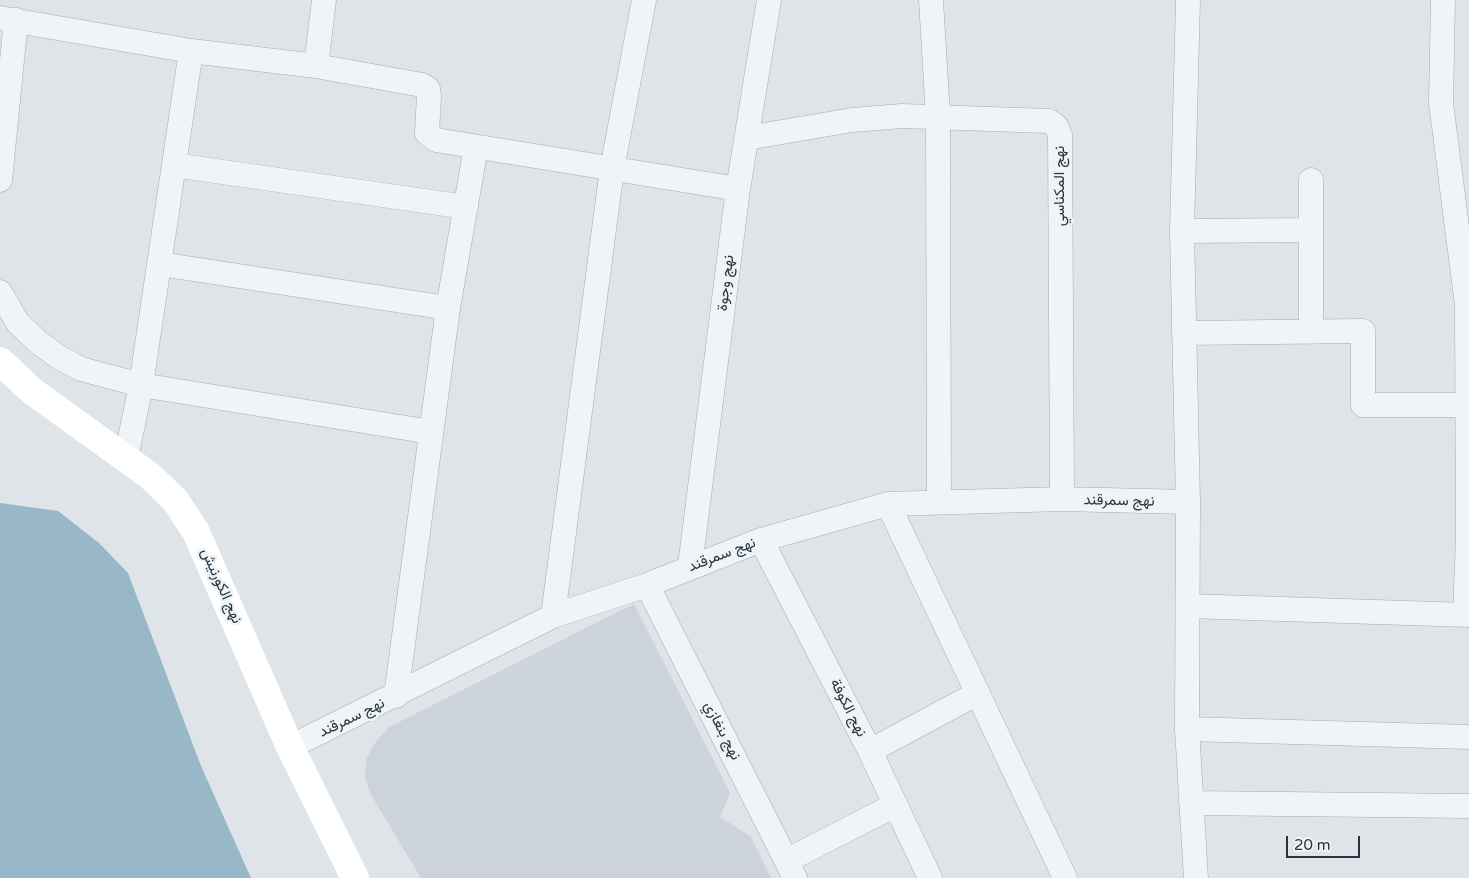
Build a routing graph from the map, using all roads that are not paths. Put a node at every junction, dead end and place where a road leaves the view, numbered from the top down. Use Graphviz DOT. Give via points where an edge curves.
graph roads {
  1 [pos="1,0"];
  2 [pos="324,0"];
  3 [pos="644,0"];
  4 [pos="769,0"];
  5 [pos="931,0"];
  6 [pos="1188,0"];
  7 [pos="1443,0"];
  8 [pos="5,16"];
  9 [pos="191,50"];
  10 [pos="316,66"];
  11 [pos="938,116"];
  12 [pos="747,138"];
  13 [pos="476,147"];
  14 [pos="174,165"];
  15 [pos="612,169"];
  16 [pos="0,180"];
  17 [pos="1310,180"];
  18 [pos="738,190"];
  19 [pos="466,207"];
  20 [pos="1311,230"];
  21 [pos="1182,231"];
  22 [pos="160,264"];
  23 [pos="0,292"];
  24 [pos="1468,305"];
  25 [pos="448,308"];
  26 [pos="1311,332"];
  27 [pos="1184,333"];
  28 [pos="0,361"];
  29 [pos="141,385"];
  30 [pos="1468,405"];
  31 [pos="431,432"];
  32 [pos="126,458"];
  33 [pos="1062,499"];
  34 [pos="939,501"];
  35 [pos="1188,502"];
  36 [pos="888,504"];
  37 [pos="1468,538"];
  38 [pos="761,540"];
  39 [pos="690,566"];
  40 [pos="647,585"];
  41 [pos="1188,606"];
  42 [pos="1467,615"];
  43 [pos="553,616"];
  44 [pos="978,693"];
  45 [pos="396,696"];
  46 [pos="1187,729"];
  47 [pos="1469,737"];
  48 [pos="290,748"];
  49 [pos="870,751"];
  50 [pos="1191,803"];
  51 [pos="895,805"];
  52 [pos="1469,806"];
  53 [pos="791,869"];
  54 [pos="355,878"];
  55 [pos="930,878"];
  56 [pos="1065,878"];
  57 [pos="1196,878"];
  1 -- 8 [label="street"];
  2 -- 10 [label="street"];
  3 -- 15 [label="street"];
  4 -- 12 [label="street, نهج وجوة"];
  5 -- 11 [label="street"];
  6 -- 21 [label="street"];
  7 -- 24 [label="street" via="1441,103"];
  8 -- 9 [label="street"];
  8 -- 16 [label="street"];
  9 -- 10 [label="street"];
  9 -- 14 [label="street"];
  10 -- 13 [label="street" via="422,84 428,89 427,132 430,138"];
  11 -- 12 [label="street, نهج المكناسي" via="852,120"];
  11 -- 33 [label="street, نهج المكناسي" via="1049,121 1060,135"];
  11 -- 34 [label="street"];
  12 -- 18 [label="street, نهج وجوة"];
  13 -- 15 [label="street"];
  13 -- 19 [label="street"];
  14 -- 19 [label="street"];
  14 -- 22 [label="street"];
  15 -- 18 [label="street"];
  15 -- 43 [label="street"];
  17 -- 20 [label="street"];
  18 -- 39 [label="street, نهج وجوة"];
  19 -- 25 [label="street"];
  20 -- 21 [label="street"];
  20 -- 26 [label="street"];
  21 -- 27 [label="street"];
  22 -- 25 [label="street"];
  22 -- 29 [label="street"];
  23 -- 29 [label="street" via="18,322 60,358 81,369"];
  24 -- 30 [label="street"];
  25 -- 31 [label="street"];
  26 -- 27 [label="street"];
  26 -- 30 [label="street" via="1363,331 1363,405"];
  27 -- 35 [label="street"];
  28 -- 32 [label="main road, نهج الكورنيش" via="32,391"];
  29 -- 31 [label="street"];
  29 -- 32 [label="street"];
  30 -- 37 [label="street"];
  31 -- 45 [label="street"];
  32 -- 48 [label="main road, نهج الكورنيش" via="175,500 196,532"];
  33 -- 34 [label="street, نهج سمرقند"];
  33 -- 35 [label="street, نهج سمرقند"];
  34 -- 36 [label="street, نهج سمرقند"];
  35 -- 41 [label="street"];
  36 -- 38 [label="street, نهج سمرقند"];
  36 -- 44 [label="street"];
  37 -- 42 [label="street"];
  38 -- 39 [label="street, نهج سمرقند"];
  38 -- 49 [label="street, نهج الكوفة"];
  39 -- 40 [label="street, نهج سمرقند"];
  40 -- 43 [label="street, نهج سمرقند"];
  40 -- 53 [label="street, نهج بنغازي"];
  41 -- 42 [label="street"];
  41 -- 46 [label="street"];
  43 -- 45 [label="street, نهج سمرقند"];
  44 -- 49 [label="street"];
  44 -- 56 [label="street"];
  45 -- 48 [label="street, نهج سمرقند"];
  46 -- 47 [label="street"];
  46 -- 50 [label="street"];
  48 -- 54 [label="main road, نهج الكورنيش"];
  49 -- 51 [label="street, نهج الكوفة"];
  50 -- 52 [label="street"];
  50 -- 57 [label="street"];
  51 -- 53 [label="street"];
  51 -- 55 [label="street, نهج الكوفة"];
}
